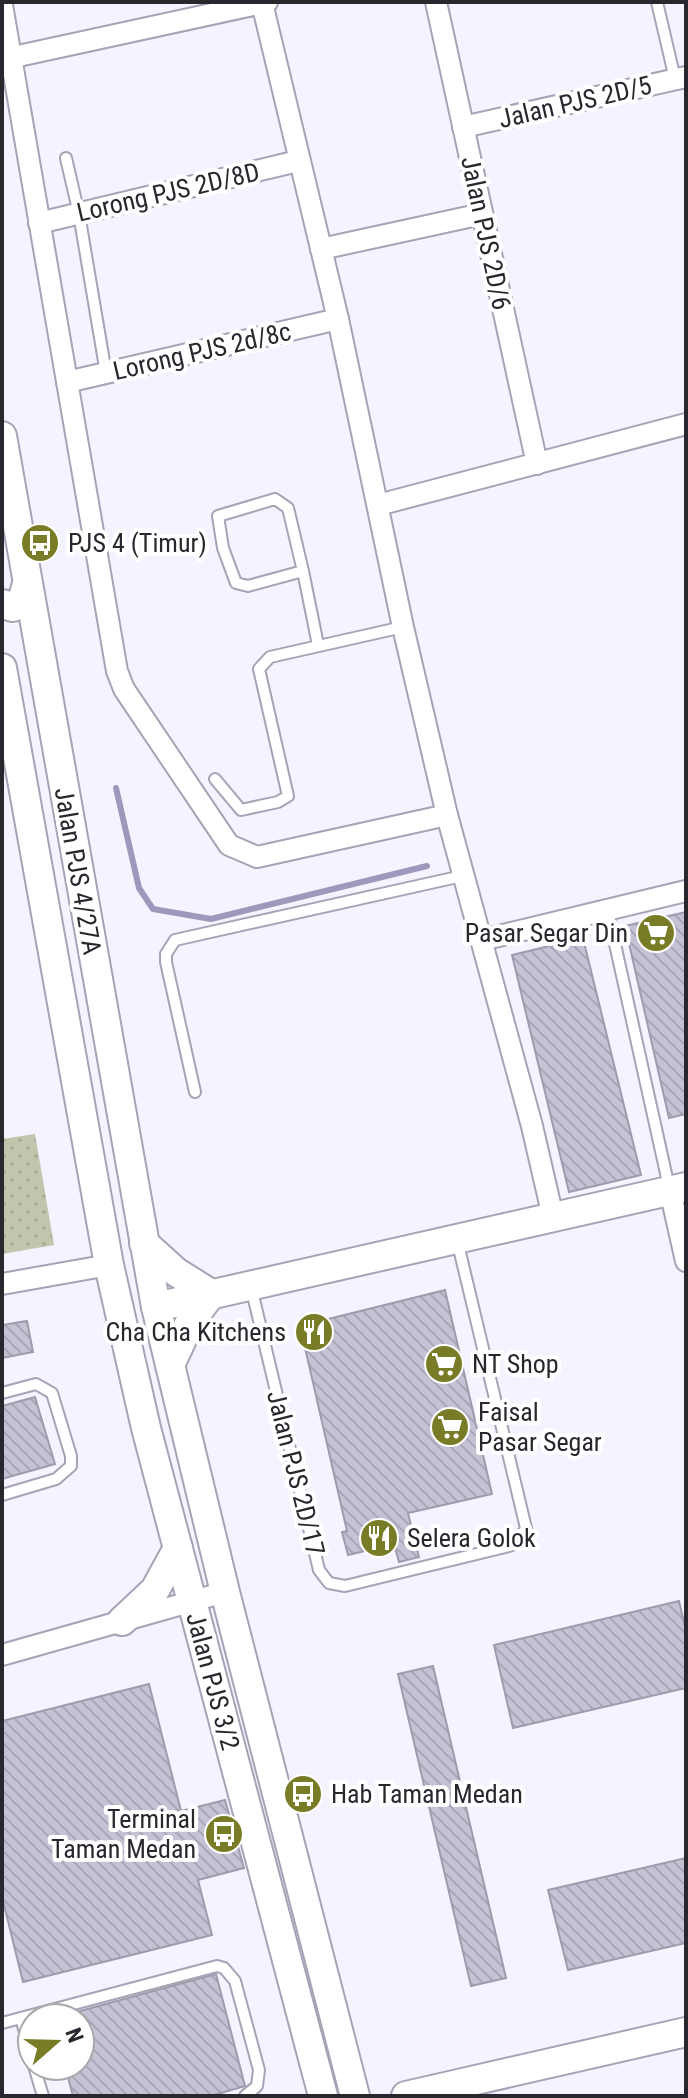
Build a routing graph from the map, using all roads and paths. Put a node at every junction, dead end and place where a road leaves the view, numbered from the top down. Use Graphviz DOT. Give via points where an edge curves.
graph roads {
  1 [pos="264,2"];
  2 [pos="436,2"];
  3 [pos="657,2"];
  4 [pos="2,5"];
  5 [pos="9,58"];
  6 [pos="683,80"];
  7 [pos="463,127"];
  8 [pos="66,158"];
  9 [pos="298,161"];
  10 [pos="79,214"];
  11 [pos="482,214"];
  12 [pos="39,223"];
  13 [pos="321,249"];
  14 [pos="338,319"];
  15 [pos="106,373"];
  16 [pos="67,382"];
  17 [pos="686,424"];
  18 [pos="2,436"];
  19 [pos="537,464"];
  20 [pos="378,505"];
  21 [pos="303,571"];
  22 [pos="27,584"];
  23 [pos="2,604"];
  24 [pos="403,627"];
  25 [pos="318,645"];
  26 [pos="4,680"];
  27 [pos="45,686"];
  28 [pos="215,779"];
  29 [pos="447,815"];
  30 [pos="462,876"];
  31 [pos="686,891"];
  32 [pos="607,908"];
  33 [pos="482,940"];
  34 [pos="195,1092"];
  35 [pos="678,1188"];
  36 [pos="553,1217"];
  37 [pos="457,1238"];
  38 [pos="144,1243"];
  39 [pos="686,1261"];
  40 [pos="109,1265"];
  41 [pos="2,1284"];
  42 [pos="250,1285"];
  43 [pos="211,1294"];
  44 [pos="156,1307"];
  45 [pos="170,1365"];
  46 [pos="2,1393"];
  47 [pos="2,1495"];
  48 [pos="178,1548"];
  49 [pos="225,1592"];
  50 [pos="192,1601"];
  51 [pos="122,1621"];
  52 [pos="2,1655"];
  53 [pos="80,2002"];
  54 [pos="686,2032"];
  55 [pos="245,2096"];
  56 [pos="323,2096"];
  57 [pos="355,2096"];
  58 [pos="406,2096"];
  1 -- 5 [label="street"];
  1 -- 9 [label="street"];
  2 -- 7 [label="street, Jalan PJS 2D/6"];
  3 -- 6 [label="lane"];
  4 -- 5 [label="street"];
  5 -- 12 [label="street"];
  6 -- 7 [label="street, Jalan PJS 2D/5"];
  7 -- 11 [label="street, Jalan PJS 2D/6"];
  8 -- 10 [label="lane"];
  9 -- 10 [label="street, Lorong PJS 2D/8D"];
  9 -- 13 [label="street"];
  10 -- 12 [label="street, Lorong PJS 2D/8D"];
  10 -- 15 [label="lane"];
  11 -- 13 [label="street"];
  11 -- 19 [label="street, Jalan PJS 2D/6"];
  12 -- 16 [label="street"];
  13 -- 14 [label="street"];
  14 -- 15 [label="street, Lorong PJS 2d/8c"];
  14 -- 20 [label="street"];
  15 -- 16 [label="street, Lorong PJS 2d/8c"];
  16 -- 29 [label="street" via="117,671 229,845 257,857"];
  17 -- 19 [label="street"];
  18 -- 22 [label="main road, Jalan PJS 4/27A"];
  19 -- 20 [label="street"];
  20 -- 24 [label="street"];
  21 -- 21 [label="lane" via="248,586 236,583 218,516 275,499 288,508"];
  21 -- 25 [label="lane"];
  22 -- 23 [label="main road" via="22,601 13,607"];
  22 -- 27 [label="main road, Jalan PJS 4/27A"];
  24 -- 25 [label="lane"];
  24 -- 29 [label="street"];
  25 -- 28 [label="lane" via="270,657 259,669 288,796 241,810"];
  26 -- 27 [label="main road" via="28,668 37,671"];
  26 -- 40 [label="main road, Jalan PJS 4/27A"];
  27 -- 38 [label="main road, Jalan PJS 4/27A"];
  29 -- 30 [label="street"];
  30 -- 33 [label="street"];
  30 -- 34 [label="lane" via="175,940 166,962"];
  31 -- 32 [label="street"];
  32 -- 33 [label="street"];
  32 -- 35 [label="lane"];
  33 -- 36 [label="street"];
  35 -- 36 [label="main road"];
  35 -- 39 [label="street"];
  36 -- 37 [label="main road"];
  37 -- 42 [label="main road"];
  37 -- 42 [label="lane, Jalan PJS 2D/17" via="526,1528 509,1546 345,1586 329,1583 319,1570"];
  38 -- 43 [label="main road"];
  38 -- 44 [label="main road, Jalan PJS 4/27A"];
  40 -- 41 [label="street"];
  40 -- 48 [label="main road, Jalan PJS 3/2"];
  42 -- 43 [label="main road"];
  43 -- 44 [label="main road"];
  43 -- 45 [label="main road" via="190,1322"];
  44 -- 45 [label="main road, Jalan PJS 3/2"];
  45 -- 49 [label="main road, Jalan PJS 3/2"];
  46 -- 47 [label="lane" via="36,1384 48,1388 71,1456 68,1471 56,1479"];
  48 -- 50 [label="main road, Jalan PJS 3/2"];
  48 -- 51 [label="main road" via="155,1590"];
  49 -- 50 [label="street"];
  49 -- 57 [label="main road, Jalan PJS 3/2"];
  50 -- 51 [label="street"];
  50 -- 56 [label="main road, Jalan PJS 3/2"];
  51 -- 52 [label="street"];
  53 -- 55 [label="lane" via="208,1967 224,1968 235,1981 259,2070 257,2086"];
  54 -- 58 [label="main road"];
}
